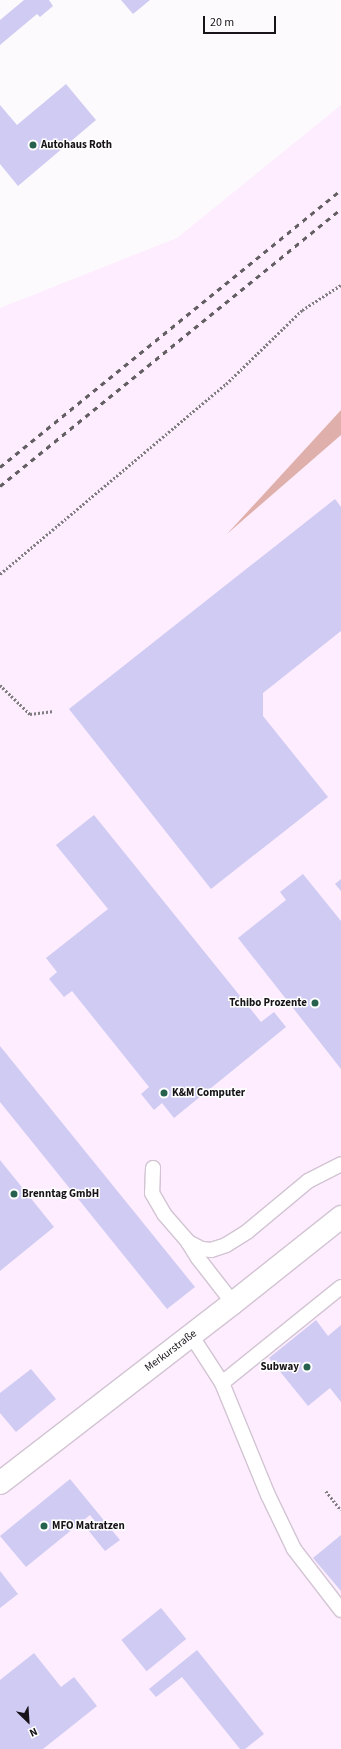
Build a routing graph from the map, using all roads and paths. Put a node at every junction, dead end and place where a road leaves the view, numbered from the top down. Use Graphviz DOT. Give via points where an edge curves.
graph roads {
  1 [pos="341,284"];
  2 [pos="0,574"];
  3 [pos="0,685"];
  4 [pos="54,711"];
  5 [pos="341,1164"];
  6 [pos="153,1168"];
  7 [pos="341,1217"];
  8 [pos="188,1242"];
  9 [pos="341,1287"];
  10 [pos="233,1304"];
  11 [pos="191,1336"];
  12 [pos="222,1383"];
  13 [pos="0,1483"];
  14 [pos="326,1491"];
  15 [pos="341,1510"];
  16 [pos="341,1610"];
  1 -- 2 [label="path" via="302,310 226,384"];
  3 -- 4 [label="path" via="30,714"];
  5 -- 8 [label="lane" via="308,1181 248,1231 226,1245 211,1250 202,1249"];
  6 -- 8 [label="lane" via="152,1193 164,1214"];
  7 -- 10 [label="street, Merkurstraße"];
  8 -- 10 [label="lane"];
  9 -- 12 [label="lane"];
  10 -- 11 [label="street, Merkurstraße"];
  11 -- 12 [label="lane"];
  11 -- 13 [label="street, Merkurstraße"];
  12 -- 16 [label="lane" via="268,1496 294,1549"];
  14 -- 15 [label="path"];
}
